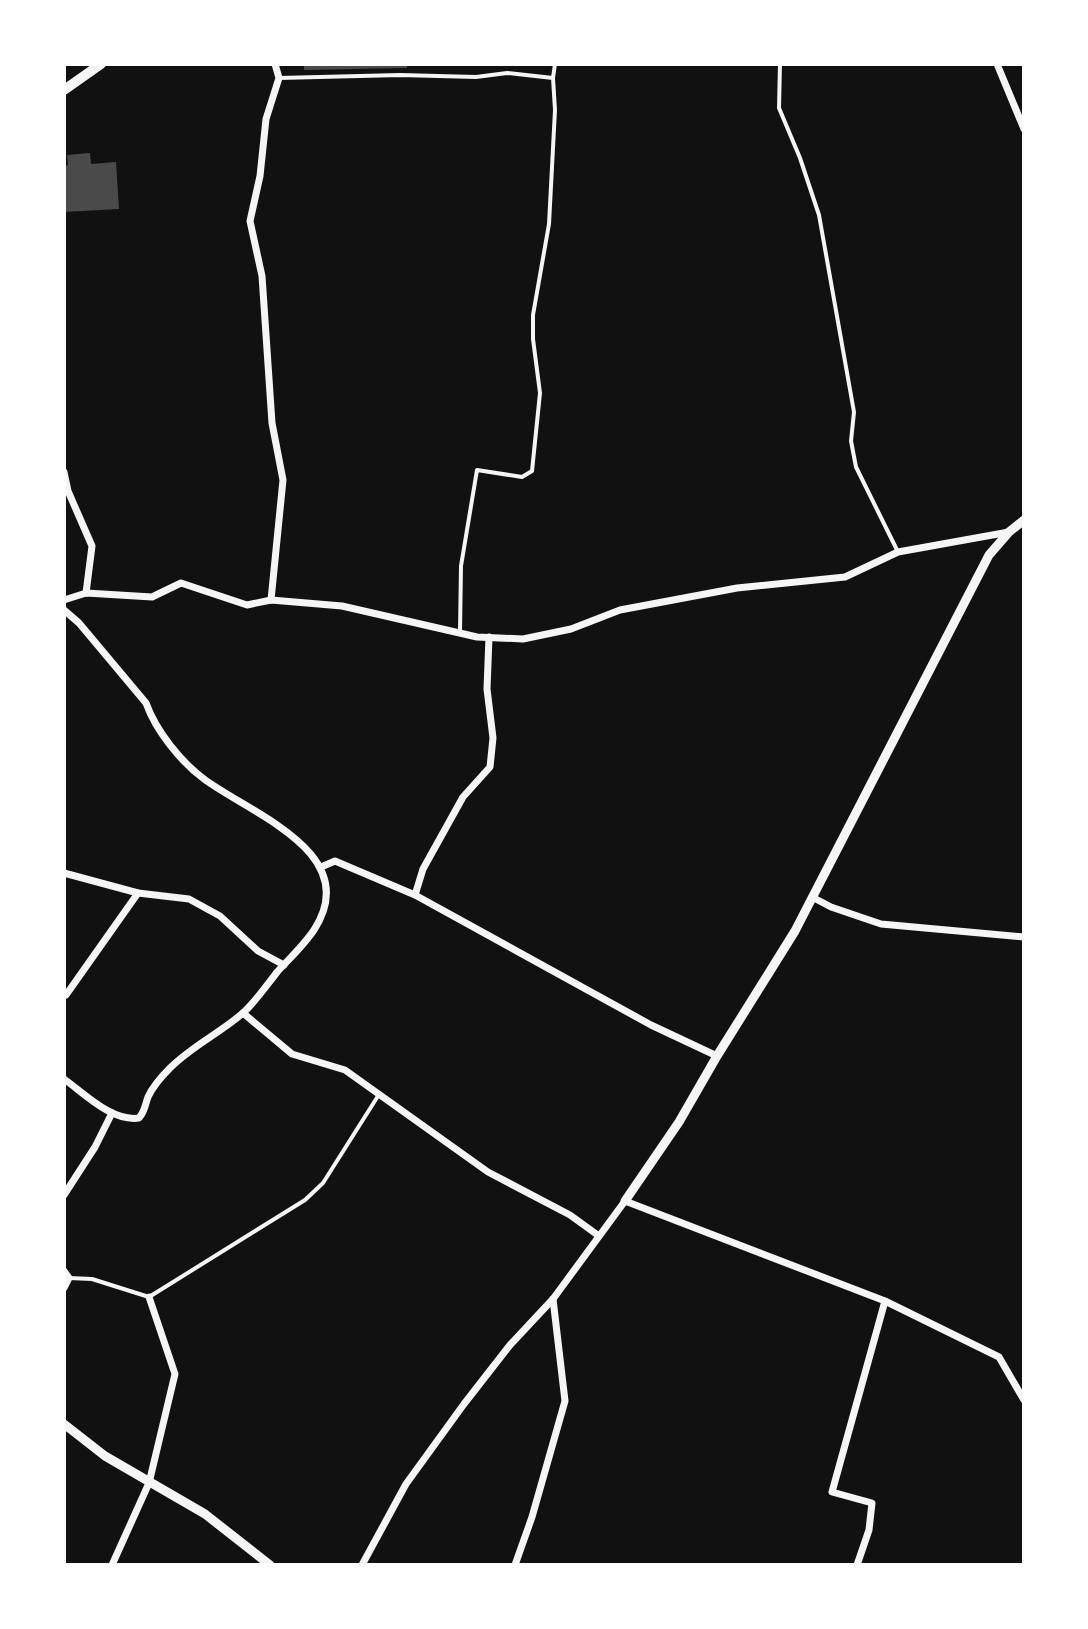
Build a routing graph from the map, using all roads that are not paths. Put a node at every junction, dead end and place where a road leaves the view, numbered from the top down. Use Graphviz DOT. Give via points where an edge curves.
graph roads {
  1 [pos="101,64"];
  2 [pos="275,64"];
  3 [pos="555,64"];
  4 [pos="780,64"];
  5 [pos="997,64"];
  6 [pos="279,78"];
  7 [pos="553,78"];
  8 [pos="64,90"];
  9 [pos="1024,129"];
  10 [pos="64,472"];
  11 [pos="1024,520"];
  12 [pos="1009,532"];
  13 [pos="898,552"];
  14 [pos="86,593"];
  15 [pos="64,600"];
  16 [pos="271,600"];
  17 [pos="64,610"];
  18 [pos="460,631"];
  19 [pos="489,637"];
  20 [pos="321,867"];
  21 [pos="64,873"];
  22 [pos="138,893"];
  23 [pos="415,895"];
  24 [pos="812,897"];
  25 [pos="1024,937"];
  26 [pos="284,965"];
  27 [pos="65,997"];
  28 [pos="243,1013"];
  29 [pos="717,1056"];
  30 [pos="64,1079"];
  31 [pos="378,1096"];
  32 [pos="112,1113"];
  33 [pos="64,1195"];
  34 [pos="625,1201"];
  35 [pos="599,1236"];
  36 [pos="67,1274"];
  37 [pos="64,1288"];
  38 [pos="149,1297"];
  39 [pos="553,1299"];
  40 [pos="885,1301"];
  41 [pos="1024,1400"];
  42 [pos="64,1424"];
  43 [pos="149,1483"];
  44 [pos="112,1565"];
  45 [pos="270,1565"];
  46 [pos="362,1565"];
  47 [pos="515,1565"];
  48 [pos="857,1565"];
  1 -- 8 [label="main road"];
  2 -- 6 [label="street"];
  3 -- 7 [label="lane"];
  4 -- 13 [label="lane" via="779,108 819,215 854,412 851,441 856,467"];
  5 -- 9 [label="street"];
  6 -- 7 [label="lane" via="507,73"];
  6 -- 16 [label="street" via="266,119 250,221 262,276 272,423 283,480"];
  7 -- 18 [label="lane" via="549,224 533,315 540,393 532,471 522,477 477,470 461,566"];
  10 -- 14 [label="street" via="92,546"];
  11 -- 12 [label="street"];
  12 -- 13 [label="street"];
  12 -- 24 [label="street" via="989,555"];
  13 -- 19 [label="street" via="845,577 737,588 620,610 571,629 523,639"];
  14 -- 15 [label="street"];
  14 -- 16 [label="street" via="152,597 181,583 247,605"];
  16 -- 18 [label="street" via="342,606"];
  17 -- 20 [label="street" via="146,703 197,774 294,837"];
  18 -- 19 [label="street"];
  19 -- 23 [label="street" via="490,767 463,797 423,869"];
  20 -- 23 [label="street" via="335,861"];
  20 -- 26 [label="street" via="324,899 319,919"];
  21 -- 22 [label="street"];
  22 -- 26 [label="street" via="173,895 205,906 258,951"];
  22 -- 27 [label="street"];
  23 -- 29 [label="street"];
  24 -- 25 [label="street" via="881,924"];
  24 -- 29 [label="street"];
  26 -- 28 [label="street"];
  28 -- 31 [label="street" via="292,1054 345,1070"];
  28 -- 32 [label="street" via="167,1071 139,1118"];
  29 -- 34 [label="street"];
  30 -- 32 [label="street"];
  31 -- 35 [label="street" via="488,1172"];
  31 -- 38 [label="lane" via="323,1183 305,1200"];
  32 -- 33 [label="street"];
  34 -- 35 [label="street"];
  34 -- 40 [label="street"];
  35 -- 39 [label="street"];
  36 -- 37 [label="street"];
  36 -- 38 [label="lane"];
  38 -- 43 [label="street" via="175,1374"];
  39 -- 46 [label="street" via="501,1357 406,1484"];
  39 -- 47 [label="street" via="565,1401"];
  40 -- 41 [label="street" via="999,1357"];
  40 -- 48 [label="street" via="832,1492 872,1503"];
  42 -- 43 [label="street"];
  43 -- 44 [label="street"];
  43 -- 45 [label="street" via="205,1514"];
}
